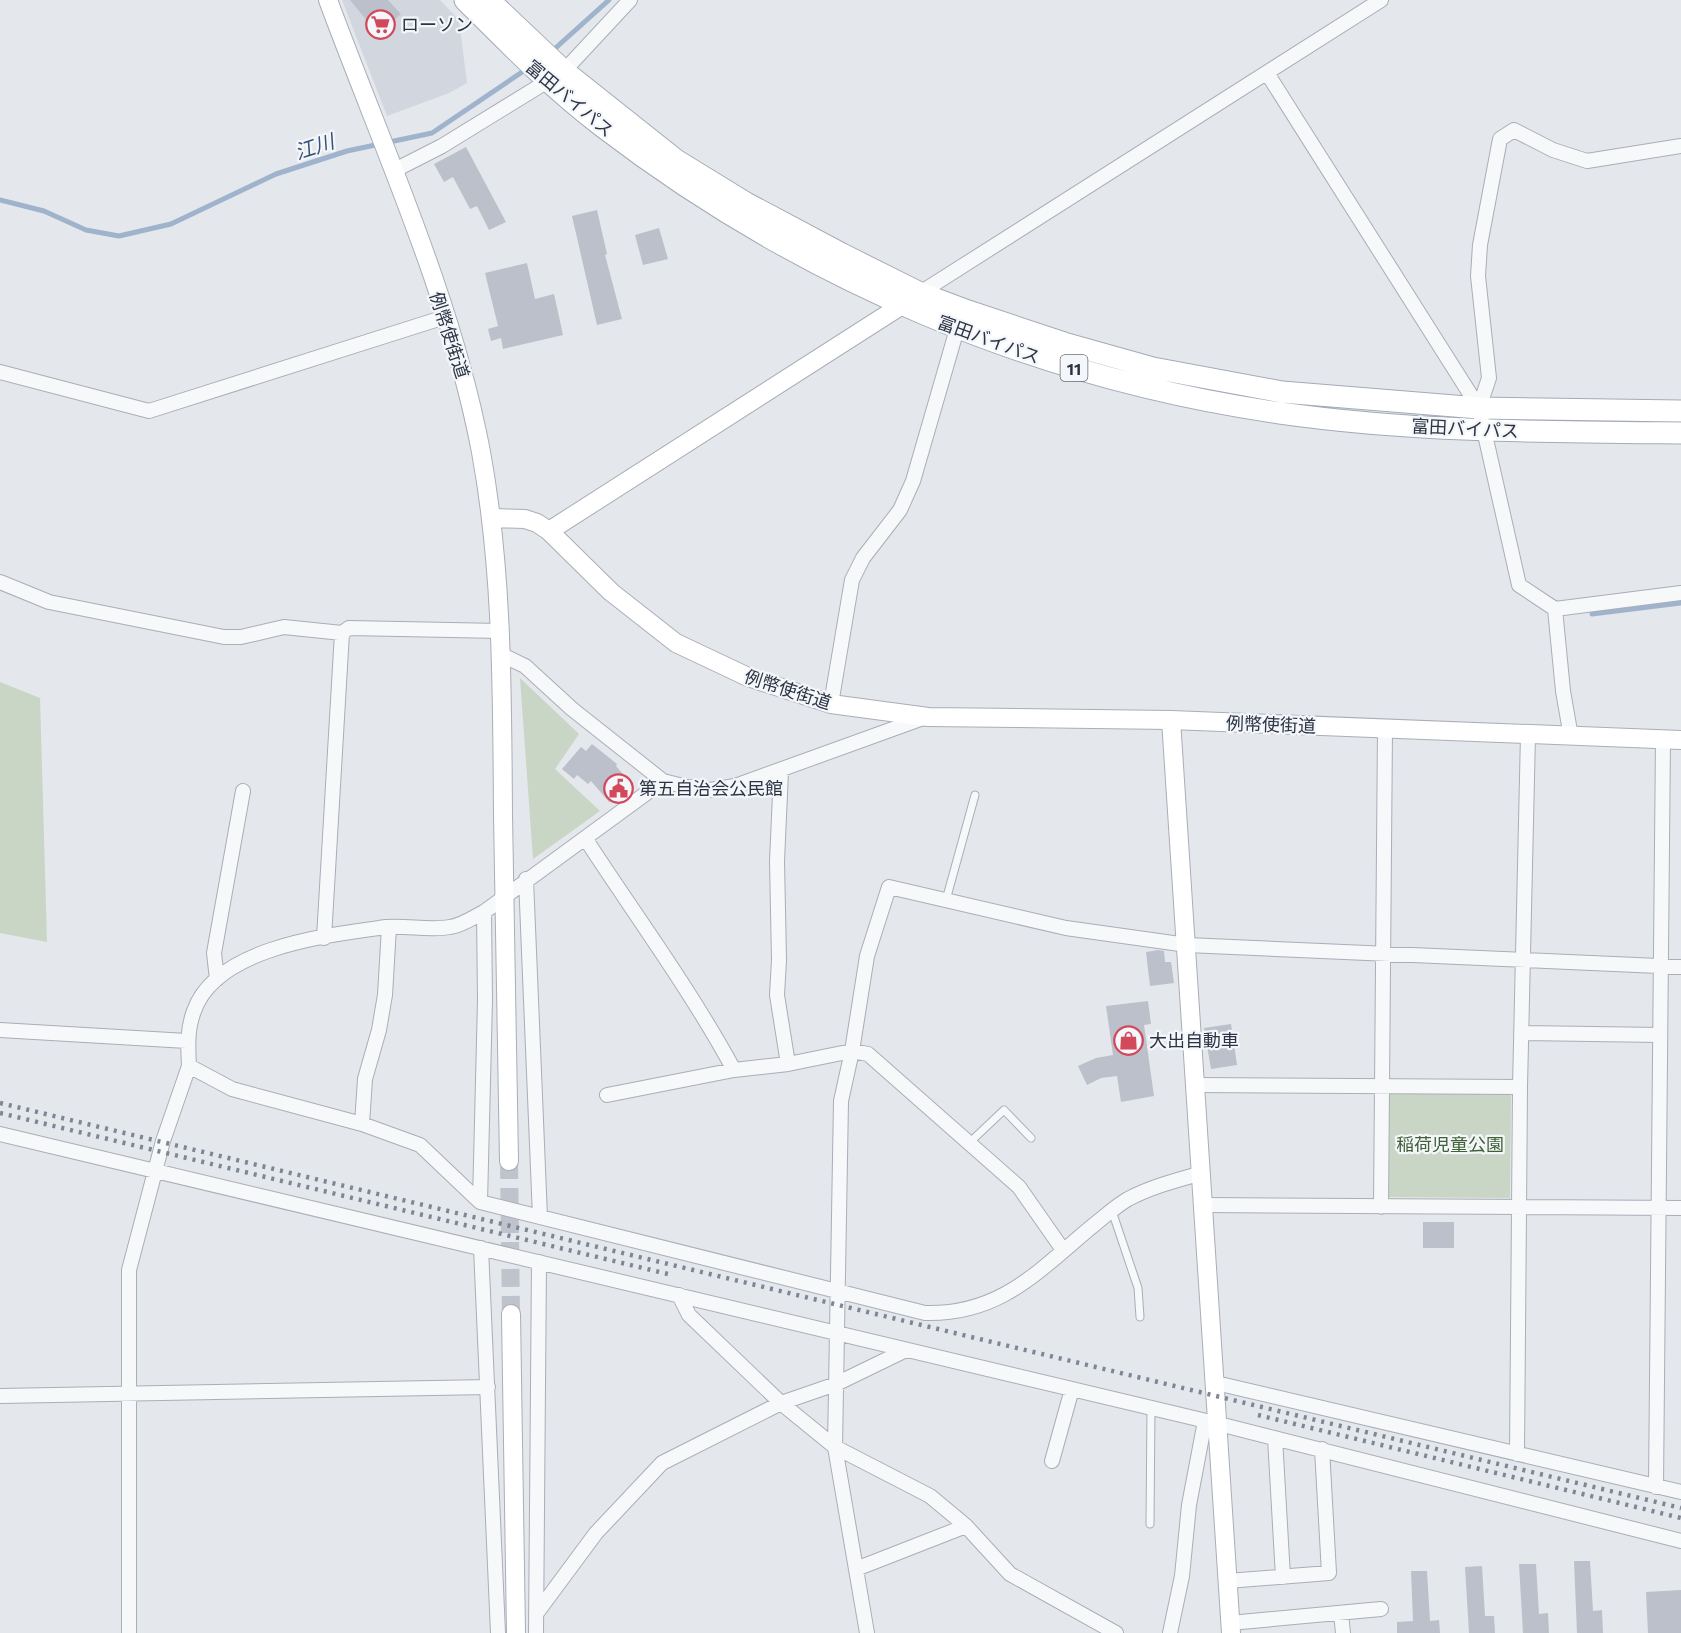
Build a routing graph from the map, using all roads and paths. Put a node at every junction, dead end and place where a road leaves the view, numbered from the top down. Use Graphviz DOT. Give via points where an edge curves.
graph roads {
  1 [pos="328,0"];
  2 [pos="465,0"];
  3 [pos="489,0"];
  4 [pos="630,0"];
  5 [pos="1381,0"];
  6 [pos="530,53"];
  7 [pos="553,73"];
  8 [pos="1267,73"];
  9 [pos="1681,146"];
  10 [pos="393,171"];
  11 [pos="911,299"];
  12 [pos="445,317"];
  13 [pos="957,329"];
  14 [pos="0,372"];
  15 [pos="1479,408"];
  16 [pos="1681,411"];
  17 [pos="1484,430"];
  18 [pos="1681,434"];
  19 [pos="492,518"];
  20 [pos="549,531"];
  21 [pos="0,582"];
  22 [pos="1681,593"];
  23 [pos="1555,609"];
  24 [pos="501,631"];
  25 [pos="342,633"];
  26 [pos="502,655"];
  27 [pos="831,704"];
  28 [pos="928,717"];
  29 [pos="1171,720"];
  30 [pos="1385,729"];
  31 [pos="1528,734"];
  32 [pos="1571,736"];
  33 [pos="1672,740"];
  34 [pos="781,772"];
  35 [pos="663,781"];
  36 [pos="243,791"];
  37 [pos="975,795"];
  38 [pos="585,838"];
  39 [pos="526,879"];
  40 [pos="504,896"];
  41 [pos="946,900"];
  42 [pos="484,912"];
  43 [pos="389,927"];
  44 [pos="324,938"];
  45 [pos="1187,945"];
  46 [pos="1384,953"];
  47 [pos="1522,959"];
  48 [pos="1661,966"];
  49 [pos="1681,967"];
  50 [pos="217,979"];
  51 [pos="0,1030"];
  52 [pos="1521,1033"];
  53 [pos="1660,1035"];
  54 [pos="187,1041"];
  55 [pos="852,1051"];
  56 [pos="788,1064"];
  57 [pos="189,1066"];
  58 [pos="734,1070"];
  59 [pos="1196,1085"];
  60 [pos="1383,1085"];
  61 [pos="1520,1087"];
  62 [pos="607,1095"];
  63 [pos="362,1124"];
  64 [pos="0,1134"];
  65 [pos="1031,1138"];
  66 [pos="968,1144"];
  67 [pos="509,1161"];
  68 [pos="155,1170"];
  69 [pos="1202,1173"];
  70 [pos="480,1202"];
  71 [pos="1204,1205"];
  72 [pos="1520,1206"];
  73 [pos="1381,1207"];
  74 [pos="1658,1208"];
  75 [pos="1681,1208"];
  76 [pos="1112,1211"];
  77 [pos="540,1217"];
  78 [pos="481,1248"];
  79 [pos="1063,1250"];
  80 [pos="539,1262"];
  81 [pos="838,1293"];
  82 [pos="679,1295"];
  83 [pos="511,1314"];
  84 [pos="1140,1317"];
  85 [pos="838,1333"];
  86 [pos="906,1350"];
  87 [pos="1216,1383"];
  88 [pos="836,1384"];
  89 [pos="488,1387"];
  90 [pos="1072,1389"];
  91 [pos="128,1394"];
  92 [pos="0,1396"];
  93 [pos="781,1403"];
  94 [pos="1151,1408"];
  95 [pos="1212,1423"];
  96 [pos="1275,1438"];
  97 [pos="836,1447"];
  98 [pos="1322,1449"];
  99 [pos="1516,1454"];
  100 [pos="1052,1461"];
  101 [pos="1656,1487"];
  102 [pos="1681,1492"];
  103 [pos="1150,1524"];
  104 [pos="966,1526"];
  105 [pos="1681,1541"];
  106 [pos="855,1569"];
  107 [pos="1283,1576"];
  108 [pos="1227,1581"];
  109 [pos="1381,1609"];
  110 [pos="1341,1613"];
  111 [pos="536,1614"];
  112 [pos="1289,1618"];
  113 [pos="1230,1628"];
  114 [pos="129,1633"];
  115 [pos="498,1633"];
  116 [pos="516,1633"];
  117 [pos="536,1633"];
  118 [pos="867,1633"];
  119 [pos="1116,1633"];
  120 [pos="1170,1633"];
  121 [pos="1290,1633"];
  122 [pos="1343,1633"];
  1 -- 10 [label="street, 例幣使街道"];
  2 -- 6 [label="main road, 富田バイパス / 11"];
  3 -- 6 [label="main road, 富田バイパス / 11"];
  4 -- 7 [label="street"];
  5 -- 8 [label="street"];
  6 -- 7 [label="main road, 富田バイパス / 11"];
  7 -- 10 [label="street" via="442,146"];
  7 -- 11 [label="main road, 富田バイパス / 11" via="600,125 738,219 839,275"];
  8 -- 11 [label="street"];
  8 -- 15 [label="street"];
  9 -- 15 [label="street" via="1587,161 1553,150 1514,130 1500,139 1479,255 1489,378"];
  10 -- 12 [label="street, 例幣使街道"];
  11 -- 13 [label="main road, 富田バイパス / 11"];
  11 -- 15 [label="main road, 富田バイパス / 11" via="1154,368 1282,392"];
  11 -- 20 [label="street"];
  12 -- 14 [label="street" via="150,411"];
  12 -- 19 [label="street, 例幣使街道" via="472,409"];
  13 -- 17 [label="main road, 富田バイパス / 11" via="1059,364 1221,403 1387,424"];
  13 -- 27 [label="street" via="913,481 900,510 862,558 852,580"];
  15 -- 16 [label="main road, 富田バイパス / 11"];
  15 -- 17 [label="street"];
  17 -- 18 [label="main road, 富田バイパス / 11"];
  17 -- 23 [label="street" via="1519,585"];
  19 -- 20 [label="street, 例幣使街道" via="525,519"];
  19 -- 24 [label="street"];
  20 -- 27 [label="street, 例幣使街道" via="611,592 676,642 748,677"];
  21 -- 25 [label="street" via="49,602 225,637 284,627"];
  22 -- 23 [label="street"];
  23 -- 32 [label="street"];
  24 -- 25 [label="street" via="349,628"];
  24 -- 26 [label="street"];
  25 -- 44 [label="street"];
  26 -- 35 [label="street" via="525,666"];
  26 -- 40 [label="street"];
  27 -- 28 [label="street, 例幣使街道"];
  28 -- 29 [label="street, 例幣使街道"];
  28 -- 34 [label="street"];
  29 -- 30 [label="street, 例幣使街道"];
  29 -- 45 [label="street"];
  30 -- 31 [label="street, 例幣使街道"];
  30 -- 46 [label="street"];
  31 -- 32 [label="street, 例幣使街道"];
  31 -- 47 [label="street"];
  32 -- 33 [label="street, 例幣使街道"];
  33 -- 48 [label="street"];
  34 -- 35 [label="street" via="710,790"];
  34 -- 56 [label="street" via="777,995"];
  35 -- 38 [label="street"];
  36 -- 50 [label="street" via="214,953"];
  37 -- 41 [label="lane"];
  38 -- 39 [label="street"];
  38 -- 58 [label="street" via="668,966 686,987 693,1005 706,1018"];
  39 -- 40 [label="street"];
  39 -- 77 [label="street"];
  40 -- 42 [label="street"];
  40 -- 67 [label="street"];
  41 -- 45 [label="street" via="1066,928"];
  41 -- 55 [label="street" via="889,887 867,956"];
  42 -- 43 [label="street" via="453,927"];
  42 -- 70 [label="street"];
  43 -- 44 [label="street"];
  43 -- 63 [label="street" via="385,995 365,1079"];
  44 -- 50 [label="street" via="273,948"];
  45 -- 46 [label="street"];
  45 -- 59 [label="street"];
  46 -- 47 [label="street"];
  46 -- 60 [label="street"];
  47 -- 48 [label="street"];
  47 -- 52 [label="street"];
  48 -- 49 [label="street"];
  48 -- 53 [label="street"];
  50 -- 54 [label="street" via="194,1010"];
  51 -- 54 [label="street"];
  52 -- 53 [label="street"];
  52 -- 61 [label="street"];
  53 -- 74 [label="street"];
  54 -- 57 [label="street"];
  55 -- 56 [label="street"];
  55 -- 66 [label="street" via="868,1054"];
  55 -- 81 [label="street" via="841,1101"];
  56 -- 58 [label="street"];
  57 -- 63 [label="street" via="232,1089"];
  57 -- 68 [label="street"];
  58 -- 62 [label="street"];
  59 -- 60 [label="street"];
  59 -- 69 [label="street"];
  60 -- 61 [label="street"];
  60 -- 73 [label="street"];
  61 -- 72 [label="street"];
  63 -- 70 [label="street" via="420,1145"];
  64 -- 68 [label="street"];
  65 -- 66 [label="lane" via="1004,1110"];
  66 -- 79 [label="street" via="1019,1187"];
  68 -- 78 [label="street"];
  68 -- 91 [label="street" via="129,1270"];
  69 -- 71 [label="street"];
  69 -- 76 [label="street" via="1152,1188"];
  70 -- 77 [label="street"];
  71 -- 73 [label="street"];
  71 -- 87 [label="street"];
  72 -- 73 [label="street"];
  72 -- 74 [label="street"];
  72 -- 99 [label="street"];
  74 -- 75 [label="street"];
  74 -- 101 [label="street"];
  76 -- 79 [label="street"];
  76 -- 84 [label="lane" via="1138,1288"];
  77 -- 81 [label="street"];
  78 -- 80 [label="street"];
  78 -- 89 [label="street"];
  79 -- 81 [label="street" via="1003,1296 959,1312 925,1313"];
  80 -- 82 [label="street"];
  80 -- 111 [label="street"];
  81 -- 85 [label="street"];
  82 -- 85 [label="street"];
  82 -- 93 [label="street" via="689,1315"];
  83 -- 116 [label="street"];
  85 -- 86 [label="street"];
  85 -- 88 [label="street"];
  86 -- 88 [label="street"];
  86 -- 90 [label="street"];
  87 -- 95 [label="street"];
  87 -- 99 [label="street"];
  88 -- 93 [label="street"];
  88 -- 97 [label="street"];
  89 -- 91 [label="street"];
  89 -- 115 [label="street"];
  90 -- 94 [label="street"];
  90 -- 100 [label="street"];
  91 -- 92 [label="street"];
  91 -- 114 [label="street"];
  93 -- 97 [label="street"];
  93 -- 111 [label="street" via="662,1463 596,1533"];
  94 -- 95 [label="street"];
  94 -- 103 [label="lane"];
  95 -- 96 [label="street"];
  95 -- 108 [label="street"];
  95 -- 120 [label="street" via="1189,1505 1182,1576"];
  96 -- 98 [label="street"];
  96 -- 107 [label="street"];
  97 -- 104 [label="street" via="930,1496"];
  97 -- 106 [label="street"];
  98 -- 105 [label="street"];
  98 -- 107 [label="street" via="1329,1573"];
  99 -- 101 [label="street"];
  101 -- 102 [label="street"];
  104 -- 106 [label="street"];
  104 -- 119 [label="street" via="1010,1574"];
  106 -- 118 [label="street"];
  107 -- 108 [label="street"];
  108 -- 113 [label="street"];
  109 -- 110 [label="street"];
  110 -- 112 [label="street"];
  110 -- 122 [label="street"];
  111 -- 117 [label="street"];
  112 -- 113 [label="street"];
  112 -- 121 [label="street"];
}
